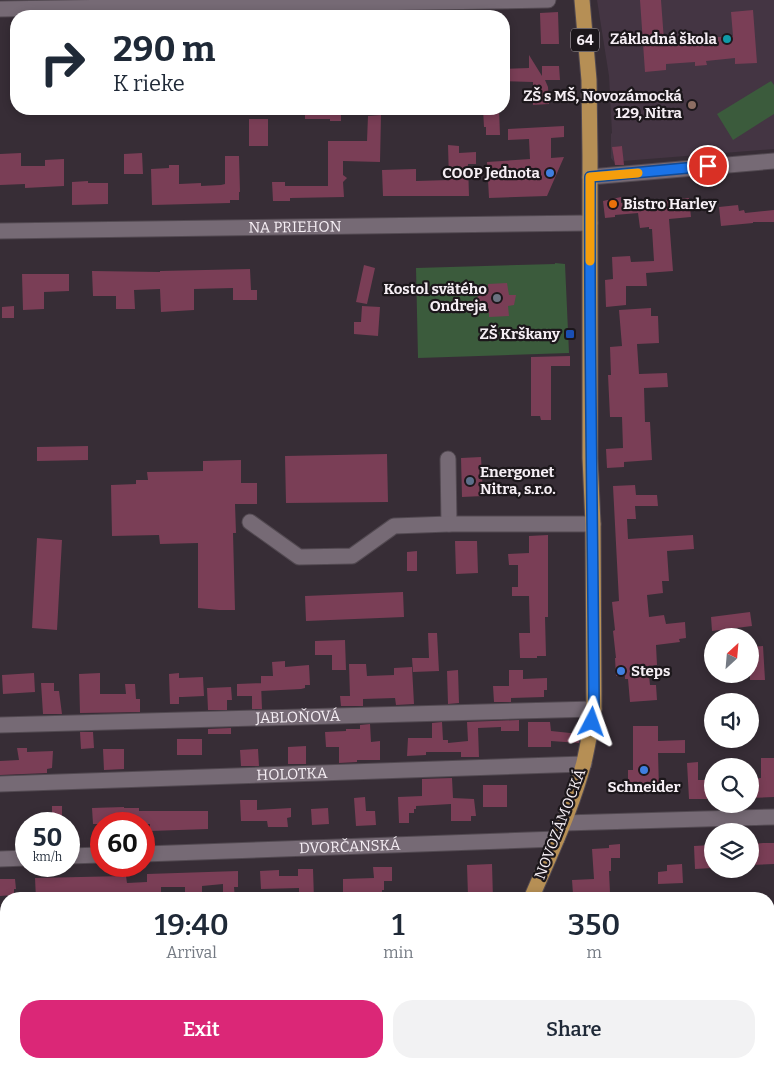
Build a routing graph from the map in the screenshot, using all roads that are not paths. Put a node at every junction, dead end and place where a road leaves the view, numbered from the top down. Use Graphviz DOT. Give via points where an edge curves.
graph roads {
  1 [pos="548,0"];
  2 [pos="582,0"];
  3 [pos="135,3"];
  4 [pos="0,9"];
  5 [pos="774,161"];
  6 [pos="590,177"];
  7 [pos="590,222"];
  8 [pos="0,231"];
  9 [pos="448,459"];
  10 [pos="250,522"];
  11 [pos="449,524"];
  12 [pos="592,524"];
  13 [pos="594,709"];
  14 [pos="0,725"];
  15 [pos="584,764"];
  16 [pos="0,784"];
  17 [pos="774,817"];
  18 [pos="564,823"];
  19 [pos="557,839"];
  20 [pos="155,854"];
  21 [pos="15,858"];
  22 [pos="0,859"];
  23 [pos="535,892"];
  1 -- 3 [label="street"];
  2 -- 6 [label="main road, NOVOZÁMOCKÁ / 64" via="589,80"];
  3 -- 4 [label="street"];
  5 -- 6 [label="street"];
  6 -- 7 [label="main road, NOVOZÁMOCKÁ / 64"];
  7 -- 8 [label="street, NA PRIEHON"];
  7 -- 12 [label="main road, NOVOZÁMOCKÁ / 64"];
  9 -- 11 [label="street"];
  10 -- 11 [label="street" via="299,557 352,556 394,526"];
  11 -- 12 [label="street"];
  12 -- 13 [label="main road, NOVOZÁMOCKÁ / 64"];
  13 -- 14 [label="street, JABLOŇOVÁ"];
  13 -- 15 [label="main road, NOVOZÁMOCKÁ / 64"];
  15 -- 16 [label="street, HOLOTKA"];
  15 -- 18 [label="main road, NOVOZÁMOCKÁ / 64"];
  17 -- 18 [label="street"];
  18 -- 19 [label="main road, NOVOZÁMOCKÁ / 64"];
  19 -- 20 [label="street, DVORČANSKÁ"];
  19 -- 23 [label="main road, NOVOZÁMOCKÁ / 64"];
  21 -- 22 [label="street"];
}
